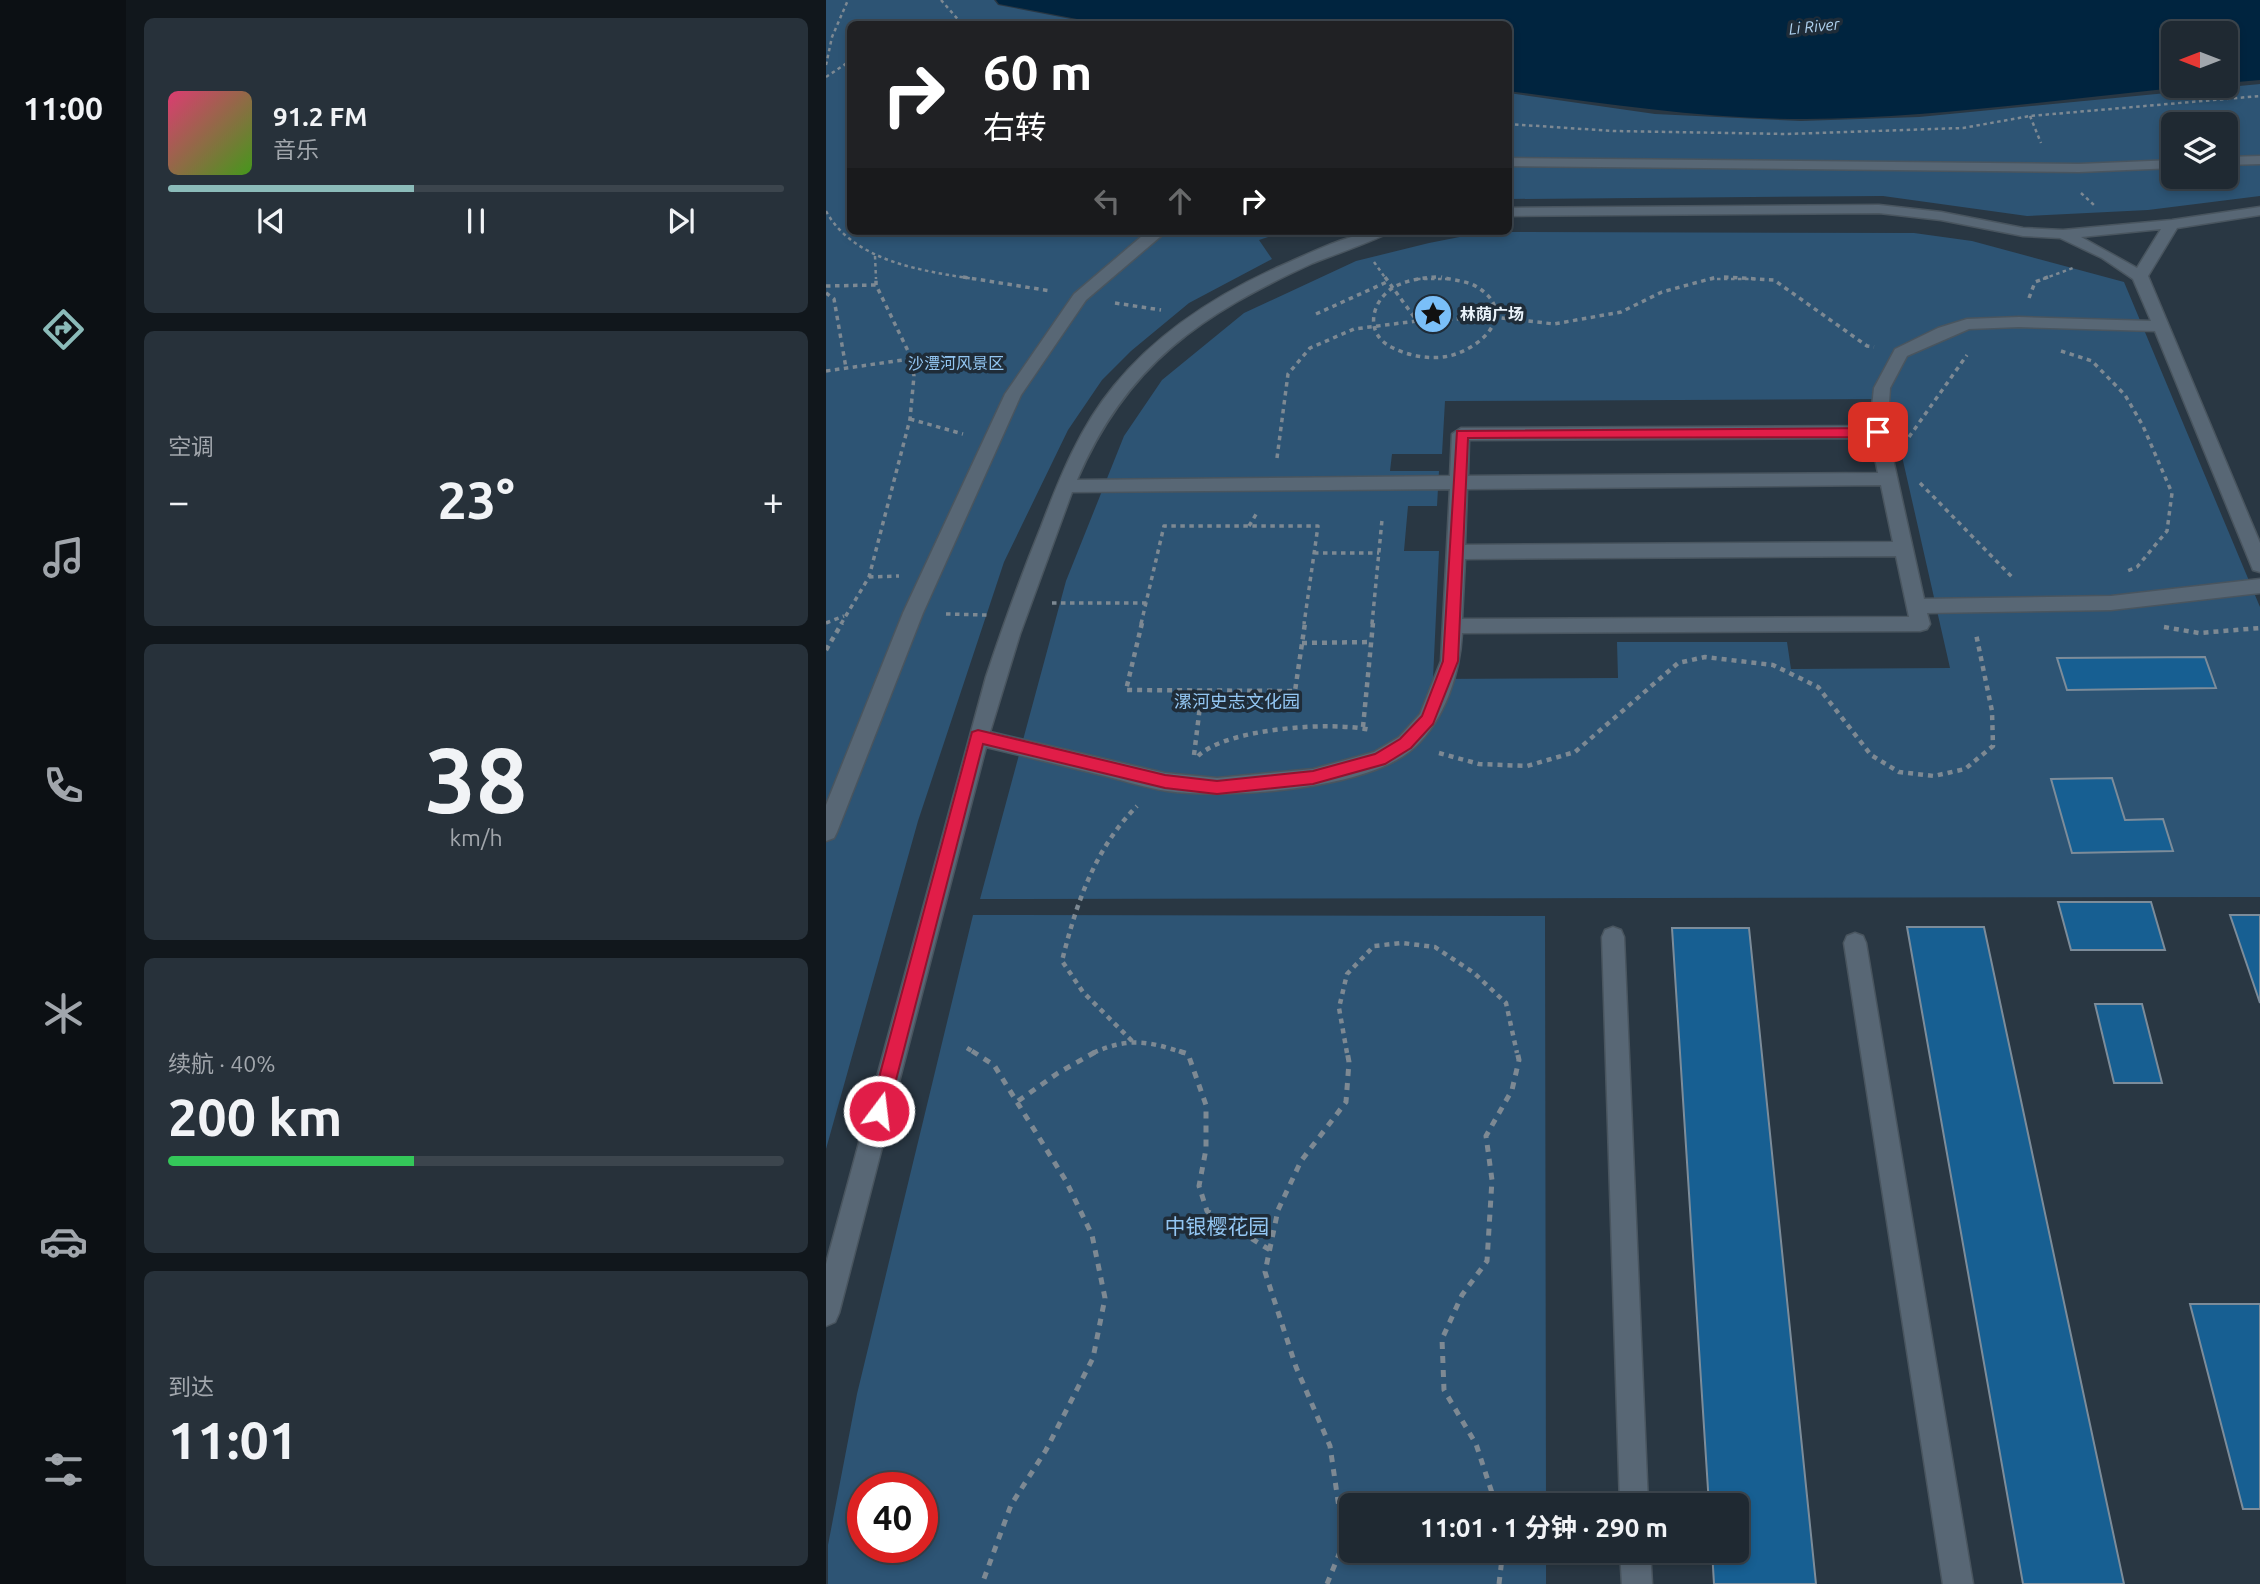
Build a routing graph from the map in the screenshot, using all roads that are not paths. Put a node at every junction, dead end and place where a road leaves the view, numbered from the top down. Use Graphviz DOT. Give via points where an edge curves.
graph roads {
  1 [pos="2260,160"];
  2 [pos="2238,161"];
  3 [pos="1512,162"];
  4 [pos="2161,164"];
  5 [pos="2260,211"];
  6 [pos="1512,212"];
  7 [pos="2172,224"];
  8 [pos="2063,234"];
  9 [pos="1152,235"];
  10 [pos="1370,235"];
  11 [pos="2140,276"];
  12 [pos="2161,326"];
  13 [pos="1878,432"];
  14 [pos="1888,479"];
  15 [pos="1459,482"];
  16 [pos="1066,486"];
  17 [pos="1904,549"];
  18 [pos="1456,552"];
  19 [pos="2260,565"];
  20 [pos="2260,586"];
  21 [pos="1916,606"];
  22 [pos="1453,626"];
  23 [pos="978,737"];
  24 [pos="826,832"];
  25 [pos="1613,937"];
  26 [pos="1855,943"];
  27 [pos="827,1305"];
  28 [pos="1634,1493"];
  29 [pos="1636,1563"];
  30 [pos="1637,1584"];
  31 [pos="1958,1584"];
  1 -- 2 [label="street"];
  3 -- 4 [label="street" via="2079,168"];
  5 -- 7 [label="street"];
  6 -- 8 [label="street" via="1879,209"];
  7 -- 8 [label="street"];
  7 -- 11 [label="street"];
  8 -- 11 [label="street"];
  9 -- 24 [label="street" via="1080,297 1013,394 914,613"];
  10 -- 16 [label="street" via="1244,288 1197,316 1155,353 1098,419"];
  11 -- 12 [label="street"];
  12 -- 13 [label="street" via="1967,324 1901,353 1882,388"];
  12 -- 19 [label="street"];
  13 -- 14 [label="street"];
  13 -- 15 [label="street" via="1461,434"];
  14 -- 15 [label="street"];
  14 -- 17 [label="street"];
  15 -- 16 [label="street"];
  15 -- 18 [label="street"];
  16 -- 23 [label="street" via="1017,610"];
  17 -- 18 [label="street"];
  17 -- 21 [label="street"];
  18 -- 22 [label="street"];
  20 -- 21 [label="street" via="2111,603"];
  21 -- 22 [label="street" via="1920,624"];
  22 -- 23 [label="street" via="1451,661 1428,719 1406,743 1380,759 1313,778 1217,787 1165,782"];
  23 -- 27 [label="street"];
  25 -- 28 [label="street"];
  26 -- 31 [label="street"];
  29 -- 30 [label="street"];
}
